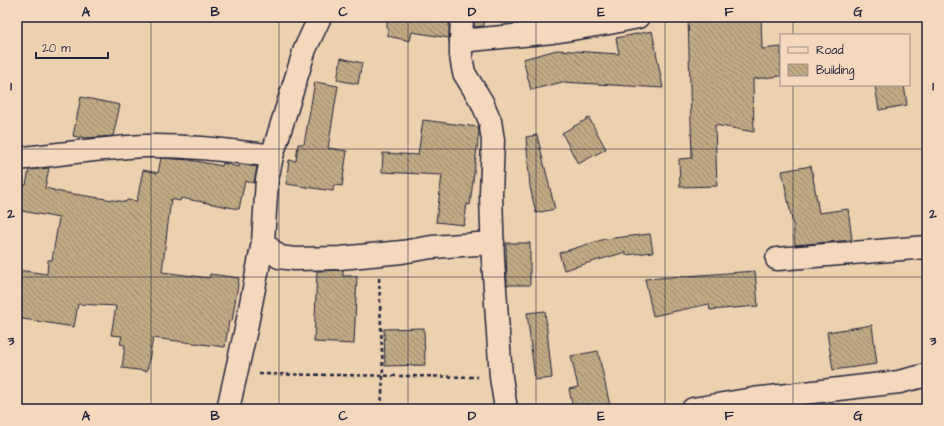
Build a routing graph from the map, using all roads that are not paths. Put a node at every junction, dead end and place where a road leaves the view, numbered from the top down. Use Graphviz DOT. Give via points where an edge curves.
graph roads {
  1 [pos="320,17"];
  2 [pos="462,17"];
  3 [pos="638,17"];
  4 [pos="461,41"];
  5 [pos="272,156"];
  6 [pos="17,159"];
  7 [pos="263,242"];
  8 [pos="493,243"];
  9 [pos="927,247"];
  10 [pos="777,260"];
  11 [pos="927,375"];
  12 [pos="228,409"];
  13 [pos="506,409"];
  14 [pos="693,409"];
  1 -- 5 [label="street" via="305,49"];
  2 -- 4 [label="street"];
  3 -- 4 [label="street" via="553,32"];
  4 -- 8 [label="street" via="464,73 482,102 490,121 493,140"];
  5 -- 6 [label="street" via="192,147 145,146"];
  5 -- 7 [label="street" via="267,180"];
  7 -- 8 [label="street" via="279,257 295,259 340,258"];
  7 -- 12 [label="street"];
  8 -- 13 [label="street" via="501,377"];
  9 -- 10 [label="street"];
  11 -- 14 [label="street" via="899,382 753,399"];
}
